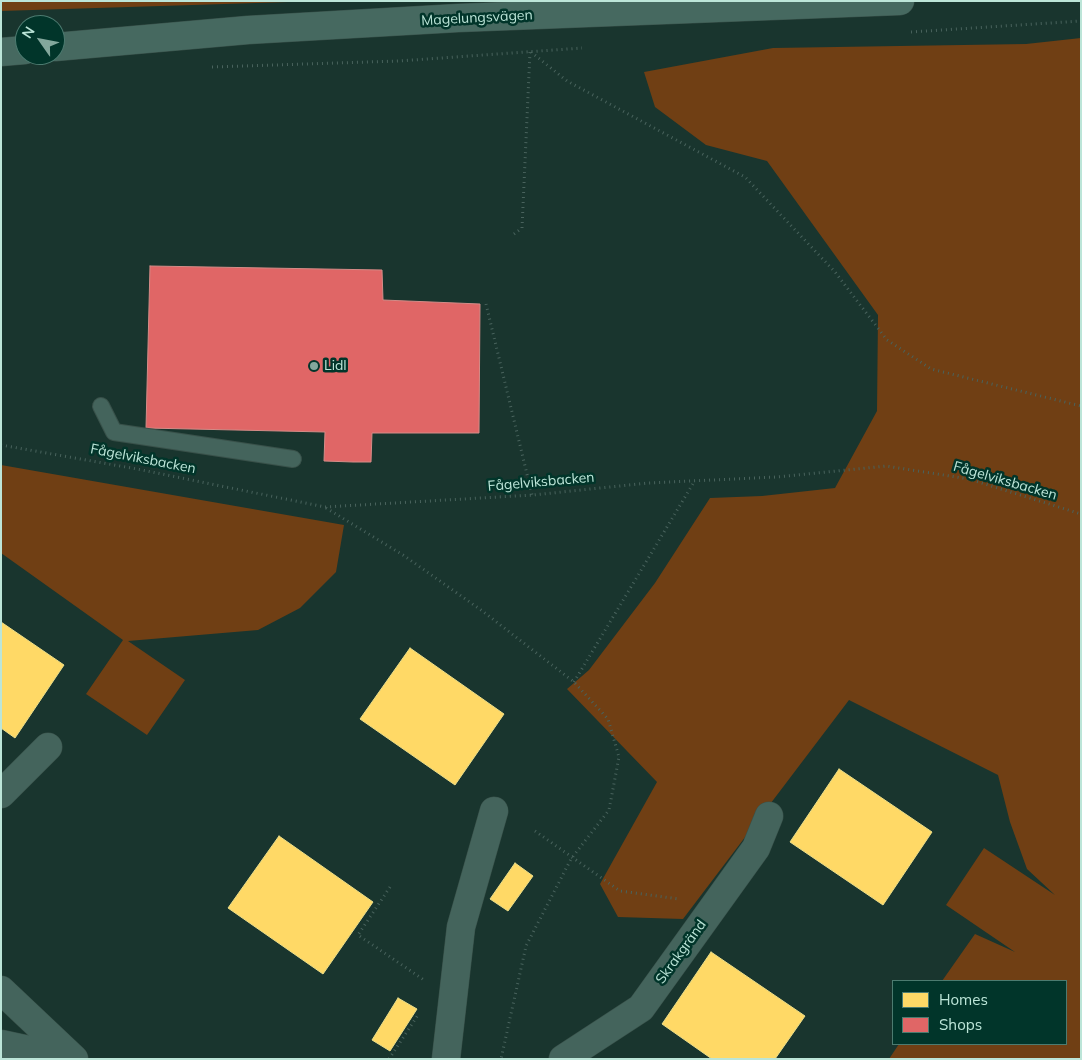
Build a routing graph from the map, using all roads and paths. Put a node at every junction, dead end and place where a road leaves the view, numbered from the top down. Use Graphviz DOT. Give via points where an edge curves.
graph roads {
  1 [pos="900,1"];
  2 [pos="1081,21"];
  3 [pos="902,32"];
  4 [pos="65,46"];
  5 [pos="588,47"];
  6 [pos="15,51"];
  7 [pos="1,52"];
  8 [pos="530,52"];
  9 [pos="204,68"];
  10 [pos="514,234"];
  11 [pos="486,304"];
  12 [pos="101,406"];
  13 [pos="1081,406"];
  14 [pos="1,445"];
  15 [pos="293,459"];
  16 [pos="694,481"];
  17 [pos="532,495"];
  18 [pos="326,507"];
  19 [pos="1081,514"];
  20 [pos="574,682"];
  21 [pos="48,747"];
  22 [pos="1,794"];
  23 [pos="494,811"];
  24 [pos="768,816"];
  25 [pos="535,831"];
  26 [pos="572,859"];
  27 [pos="390,887"];
  28 [pos="715,904"];
  29 [pos="427,983"];
  30 [pos="1,990"];
  31 [pos="1,1044"];
  32 [pos="72,1059"];
  33 [pos="446,1059"];
  34 [pos="501,1059"];
  35 [pos="563,1059"];
  1 -- 4 [label="main road, Magelungsvägen" via="439,19 248,30"];
  2 -- 3 [label="path"];
  5 -- 8 [label="path"];
  6 -- 7 [label="main road"];
  8 -- 9 [label="path" via="399,61"];
  8 -- 10 [label="path" via="522,228"];
  8 -- 13 [label="path" via="567,81 744,177 835,272 887,340 931,369"];
  11 -- 17 [label="path"];
  12 -- 15 [label="lane" via="114,432"];
  14 -- 18 [label="path, Fågelviksbacken" via="137,468"];
  16 -- 17 [label="path, Fågelviksbacken"];
  16 -- 19 [label="path, Fågelviksbacken" via="886,466 969,479"];
  16 -- 20 [label="path"];
  17 -- 18 [label="path, Fågelviksbacken"];
  18 -- 20 [label="path" via="481,610"];
  20 -- 26 [label="path" via="608,719 619,757 609,810"];
  21 -- 22 [label="street"];
  23 -- 33 [label="street" via="461,927"];
  24 -- 28 [label="street, Skrakgränd" via="756,848"];
  25 -- 26 [label="path"];
  26 -- 28 [label="path" via="620,892"];
  26 -- 34 [label="path" via="526,946"];
  27 -- 29 [label="path" via="358,935"];
  28 -- 35 [label="street, Skrakgränd" via="641,1008"];
  30 -- 32 [label="street"];
  31 -- 32 [label="street"];
}
